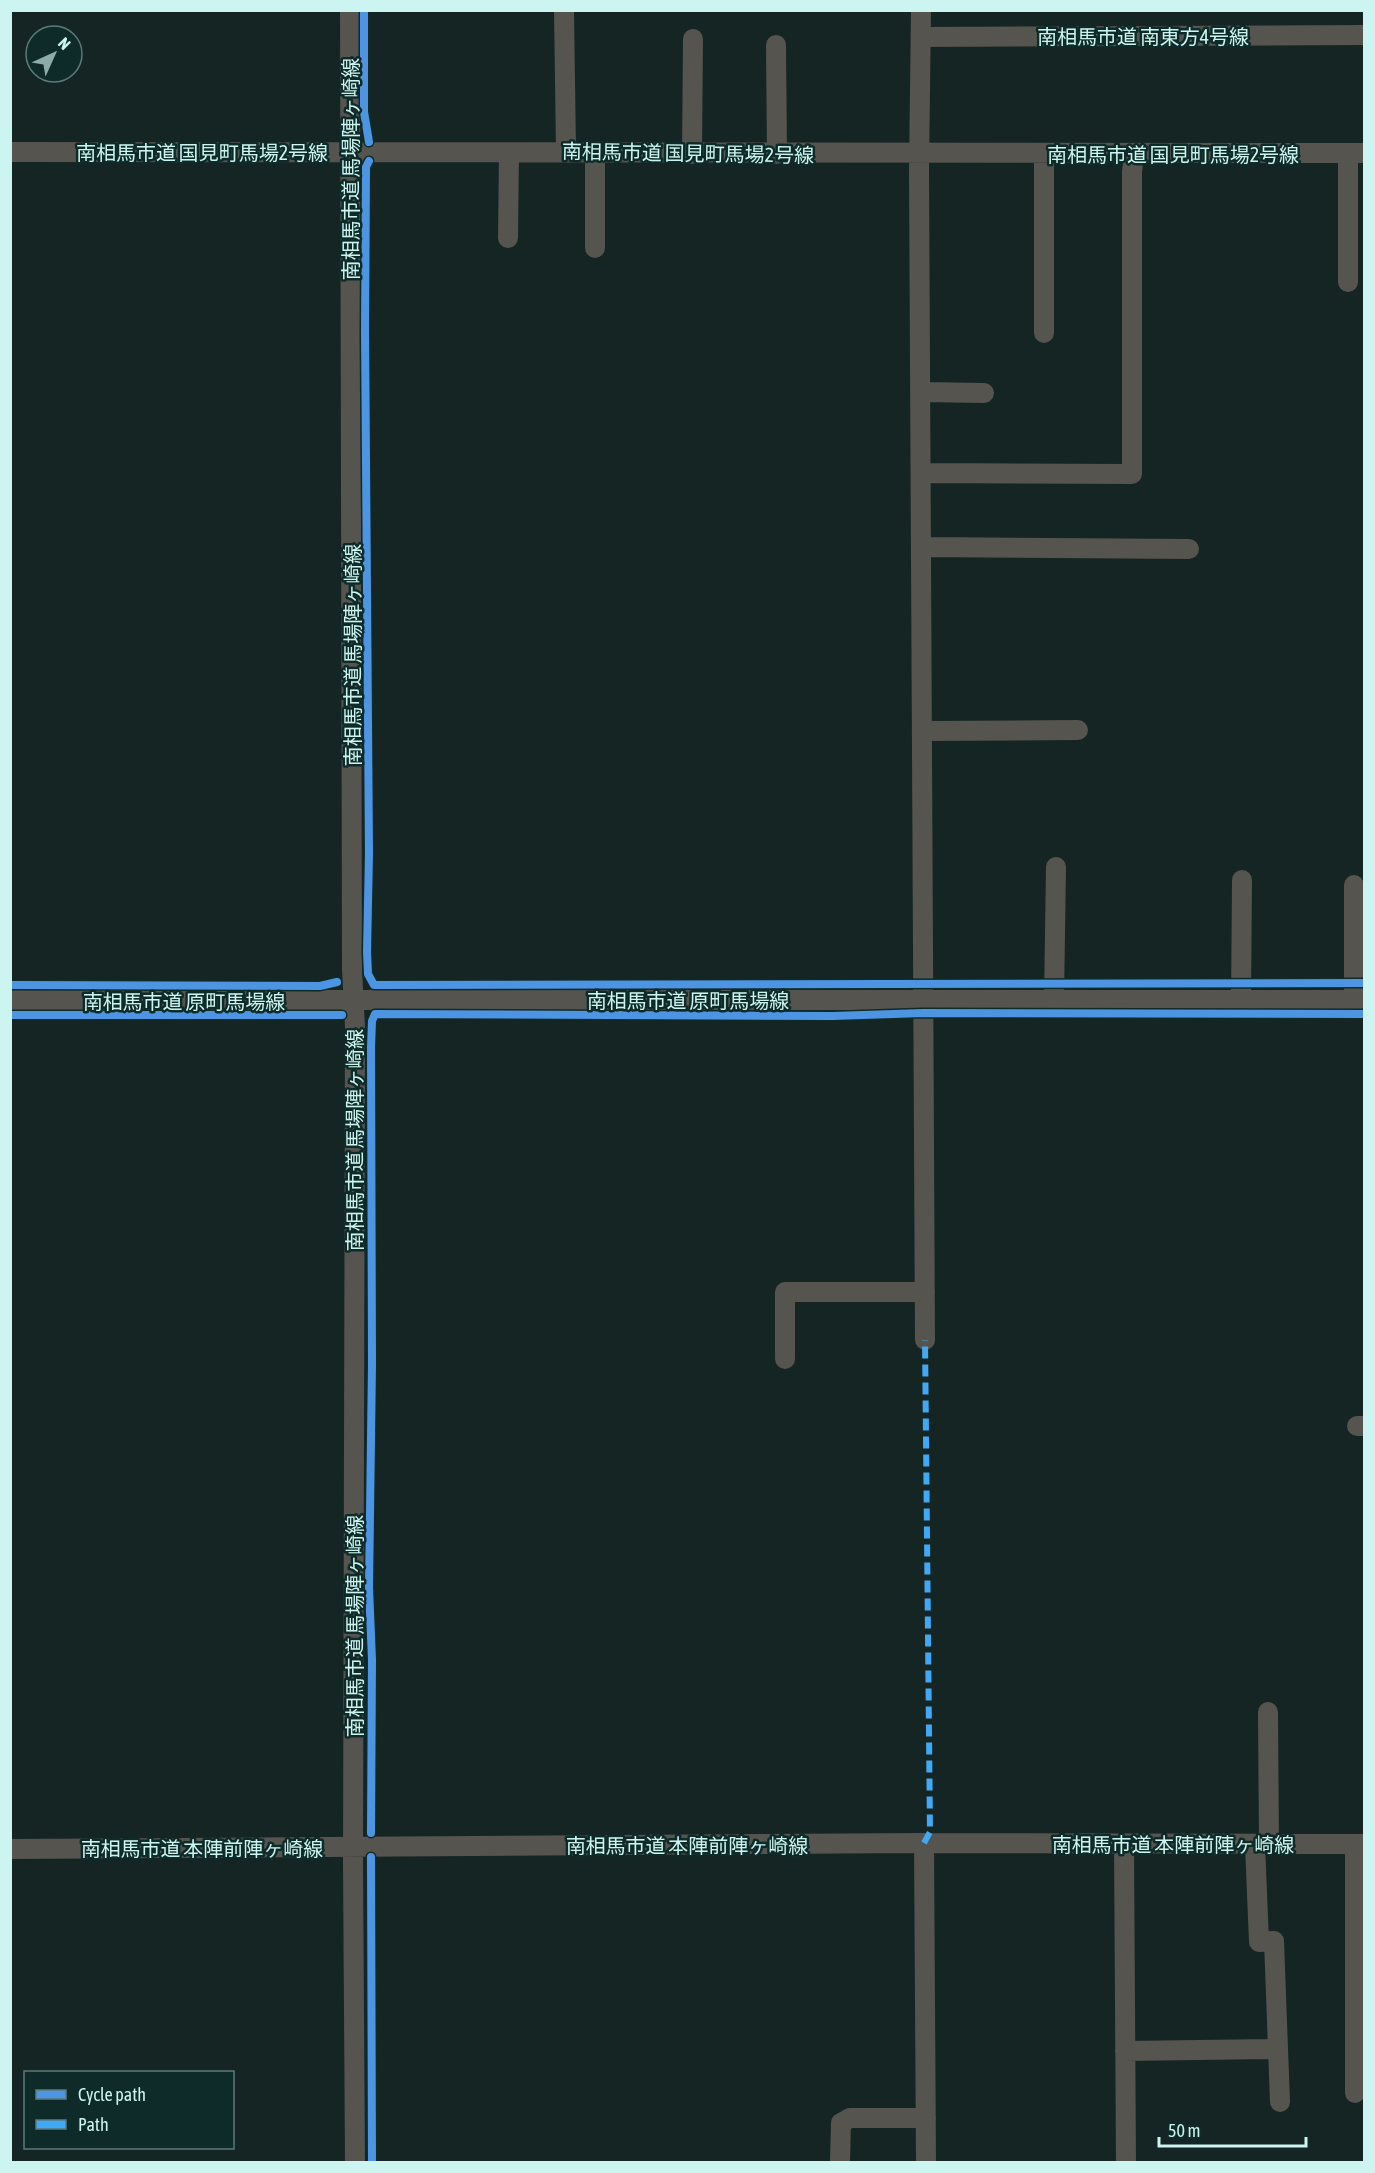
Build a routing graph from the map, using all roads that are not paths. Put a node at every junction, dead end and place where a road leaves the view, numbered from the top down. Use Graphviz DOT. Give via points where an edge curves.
graph roads {
  1 [pos="350,10"];
  2 [pos="564,10"];
  3 [pos="921,10"];
  4 [pos="1365,35"];
  5 [pos="921,37"];
  6 [pos="693,39"];
  7 [pos="776,45"];
  8 [pos="10,152"];
  9 [pos="351,152"];
  10 [pos="566,152"];
  11 [pos="595,152"];
  12 [pos="509,153"];
  13 [pos="920,153"];
  14 [pos="692,154"];
  15 [pos="777,154"];
  16 [pos="1044,154"];
  17 [pos="1134,154"];
  18 [pos="1356,154"];
  19 [pos="508,238"];
  20 [pos="595,248"];
  21 [pos="1348,282"];
  22 [pos="1044,333"];
  23 [pos="922,392"];
  24 [pos="984,393"];
  25 [pos="922,473"];
  26 [pos="922,547"];
  27 [pos="1190,549"];
  28 [pos="1078,730"];
  29 [pos="922,731"];
  30 [pos="1056,867"];
  31 [pos="1242,880"];
  32 [pos="1354,885"];
  33 [pos="10,1000"];
  34 [pos="923,1000"];
  35 [pos="1054,1000"];
  36 [pos="1241,1000"];
  37 [pos="1359,1000"];
  38 [pos="353,1001"];
  39 [pos="925,1292"];
  40 [pos="925,1340"];
  41 [pos="785,1359"];
  42 [pos="1268,1712"];
  43 [pos="924,1843"];
  44 [pos="1124,1844"];
  45 [pos="1262,1844"];
  46 [pos="1360,1844"];
  47 [pos="354,1847"];
  48 [pos="10,1849"];
  49 [pos="1278,2049"];
  50 [pos="1125,2051"];
  51 [pos="1355,2092"];
  52 [pos="1280,2102"];
  53 [pos="926,2118"];
  54 [pos="355,2163"];
  55 [pos="840,2163"];
  56 [pos="926,2163"];
  57 [pos="1126,2163"];
  1 -- 9 [label="street, 南相馬市道 馬場陣ヶ崎線"];
  2 -- 10 [label="street"];
  3 -- 5 [label="street"];
  4 -- 5 [label="street, 南相馬市道 南東方4号線"];
  5 -- 13 [label="street"];
  6 -- 14 [label="street"];
  7 -- 15 [label="street"];
  8 -- 9 [label="street, 南相馬市道 国見町馬場2号線"];
  9 -- 12 [label="street, 南相馬市道 国見町馬場2号線"];
  9 -- 38 [label="street, 南相馬市道 馬場陣ヶ崎線"];
  10 -- 11 [label="street, 南相馬市道 国見町馬場2号線"];
  10 -- 12 [label="street, 南相馬市道 国見町馬場2号線"];
  11 -- 14 [label="street, 南相馬市道 国見町馬場2号線"];
  11 -- 20 [label="street"];
  12 -- 19 [label="street"];
  13 -- 15 [label="street, 南相馬市道 国見町馬場2号線"];
  13 -- 16 [label="street, 南相馬市道 国見町馬場2号線"];
  13 -- 23 [label="street"];
  14 -- 15 [label="street, 南相馬市道 国見町馬場2号線"];
  16 -- 17 [label="street, 南相馬市道 国見町馬場2号線"];
  16 -- 22 [label="street"];
  17 -- 18 [label="street, 南相馬市道 国見町馬場2号線"];
  17 -- 25 [label="street" via="1132,474"];
  18 -- 21 [label="street"];
  23 -- 24 [label="street"];
  23 -- 25 [label="street"];
  25 -- 26 [label="street"];
  26 -- 27 [label="street"];
  26 -- 29 [label="street"];
  28 -- 29 [label="street"];
  29 -- 34 [label="street"];
  30 -- 35 [label="street"];
  31 -- 36 [label="street"];
  32 -- 37 [label="street"];
  33 -- 38 [label="street, 南相馬市道 原町馬場線"];
  34 -- 35 [label="street, 南相馬市道 原町馬場線"];
  34 -- 38 [label="street, 南相馬市道 原町馬場線"];
  34 -- 39 [label="street"];
  35 -- 36 [label="street, 南相馬市道 原町馬場線"];
  36 -- 37 [label="street, 南相馬市道 原町馬場線"];
  38 -- 47 [label="street, 南相馬市道 馬場陣ヶ崎線"];
  39 -- 40 [label="street"];
  39 -- 41 [label="street" via="784,1292"];
  42 -- 45 [label="street"];
  43 -- 44 [label="street, 南相馬市道 本陣前陣ヶ崎線"];
  43 -- 47 [label="street, 南相馬市道 本陣前陣ヶ崎線"];
  43 -- 53 [label="street"];
  44 -- 45 [label="street, 南相馬市道 本陣前陣ヶ崎線"];
  44 -- 50 [label="street"];
  45 -- 46 [label="street, 南相馬市道 本陣前陣ヶ崎線"];
  45 -- 49 [label="street" via="1259,1941 1274,1941"];
  46 -- 51 [label="street"];
  47 -- 48 [label="street, 南相馬市道 本陣前陣ヶ崎線"];
  47 -- 54 [label="street, 南相馬市道 馬場陣ヶ崎線"];
  49 -- 50 [label="street"];
  49 -- 52 [label="street"];
  50 -- 57 [label="street"];
  53 -- 55 [label="street" via="850,2118 841,2123"];
  53 -- 56 [label="street"];
}
